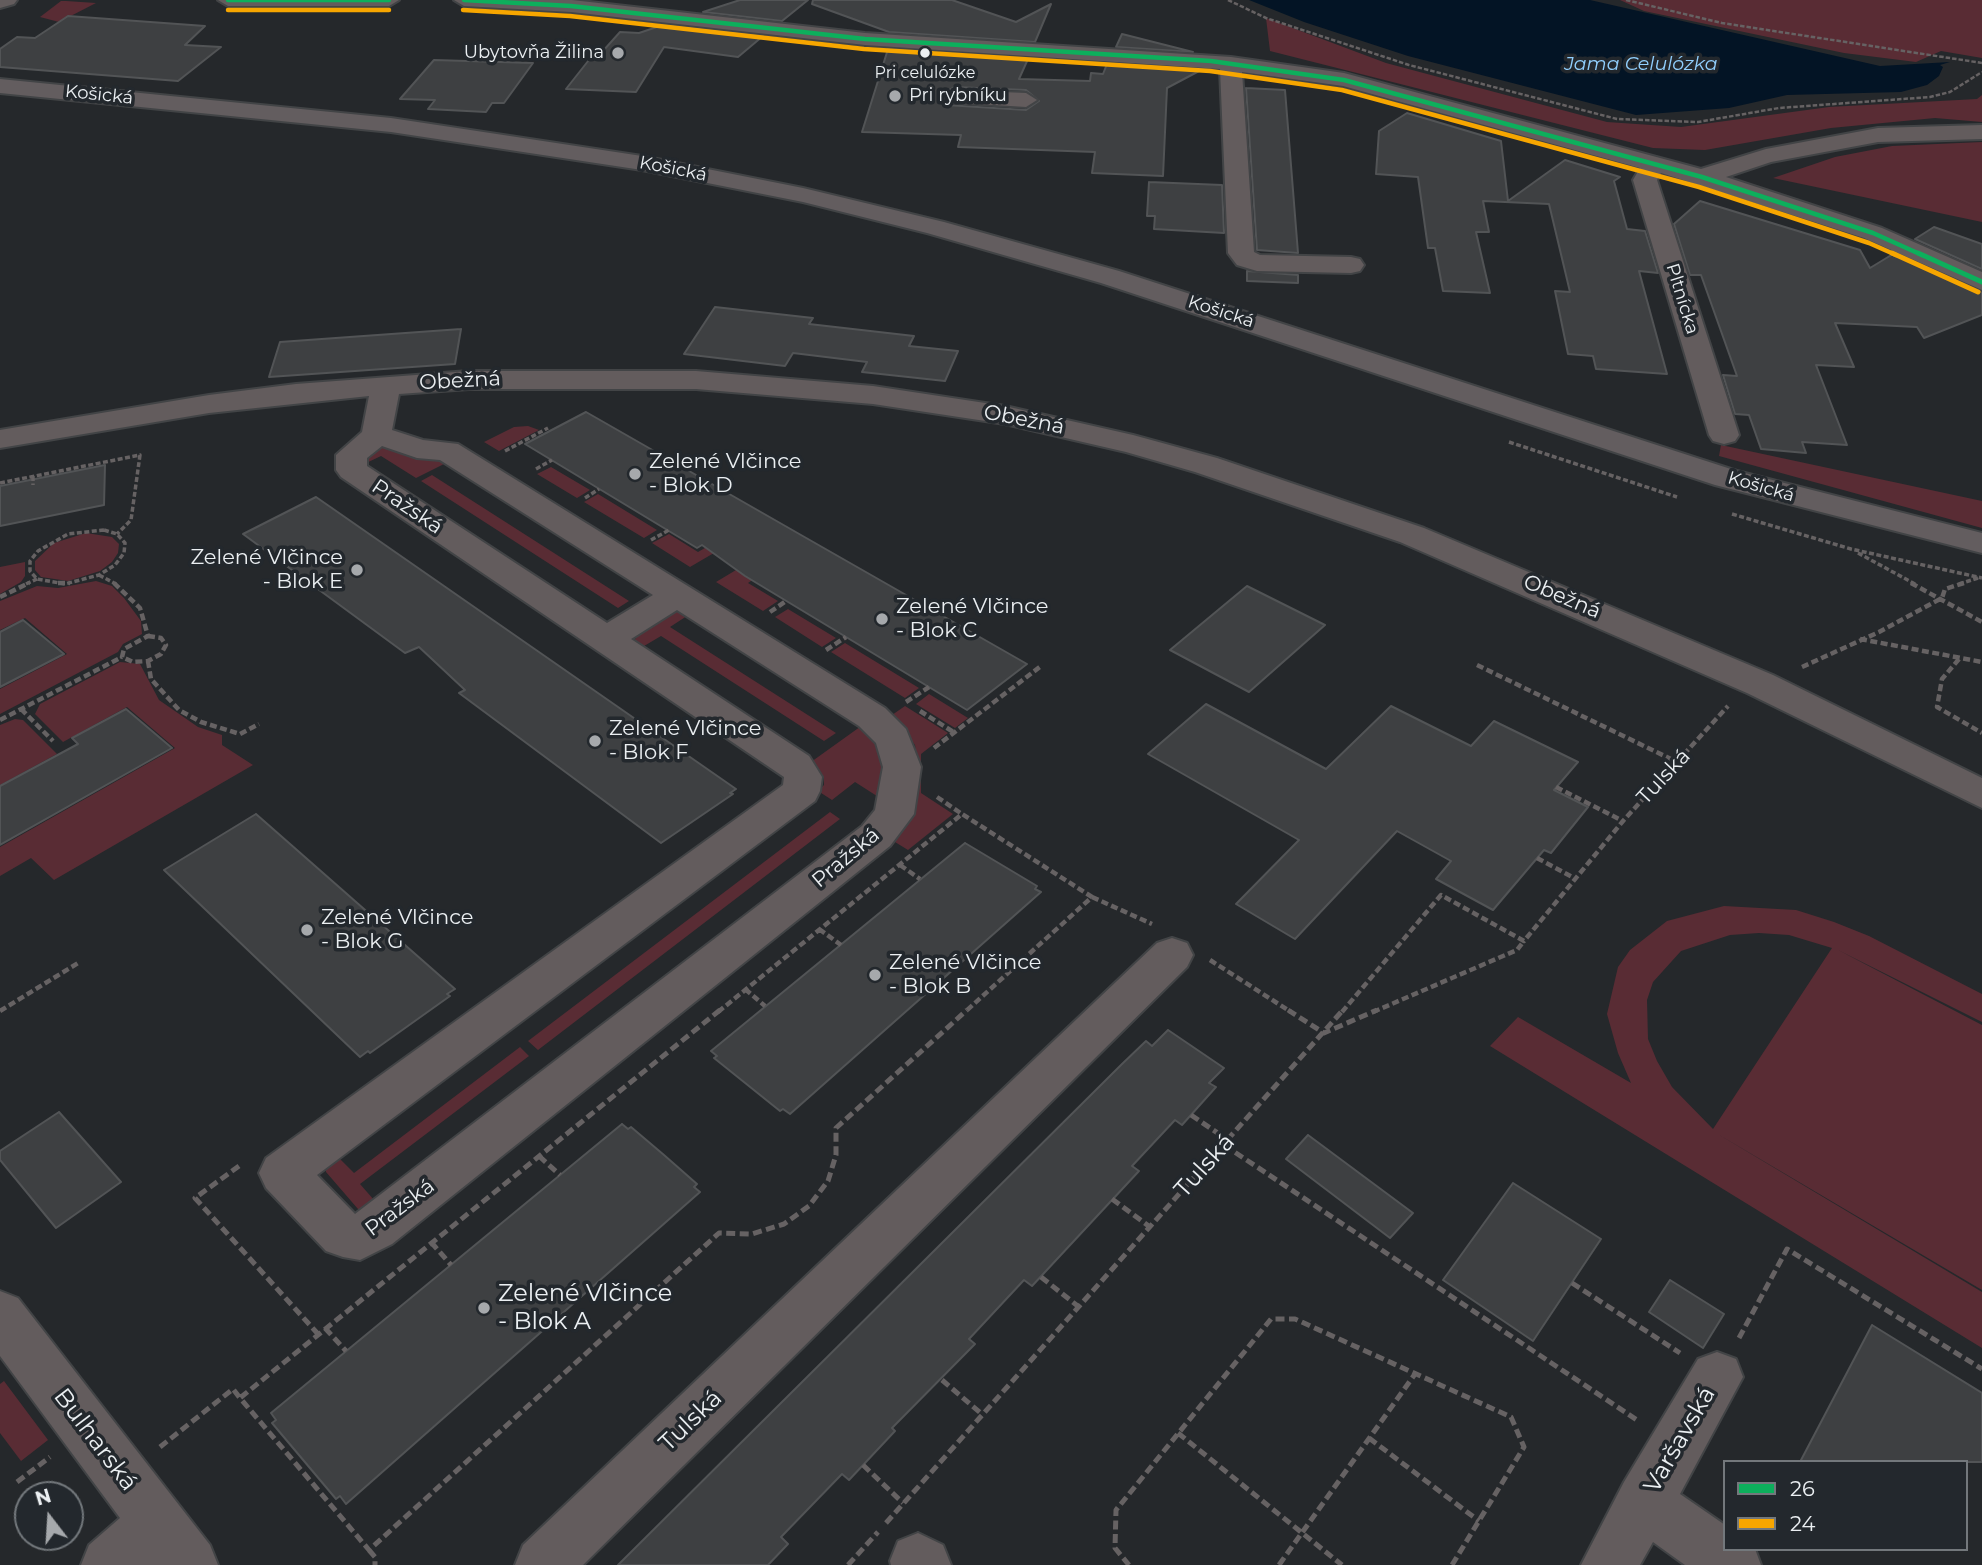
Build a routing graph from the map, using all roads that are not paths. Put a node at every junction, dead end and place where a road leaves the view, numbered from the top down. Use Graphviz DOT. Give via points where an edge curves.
graph roads {
  1 [pos="7,0"];
  2 [pos="228,0"];
  3 [pos="344,0"];
  4 [pos="390,0"];
  5 [pos="464,0"];
  6 [pos="488,0"];
  7 [pos="689,0"];
  8 [pos="0,2"];
  9 [pos="619,5"];
  10 [pos="665,16"];
  11 [pos="1231,63"];
  12 [pos="0,86"];
  13 [pos="954,97"];
  14 [pos="1026,100"];
  15 [pos="0,104"];
  16 [pos="1982,132"];
  17 [pos="447,135"];
  18 [pos="1654,164"];
  19 [pos="1702,177"];
  20 [pos="1351,265"];
  21 [pos="1982,282"];
  22 [pos="386,385"];
  23 [pos="1724,435"];
  24 [pos="376,436"];
  25 [pos="0,439"];
  26 [pos="1982,544"];
  27 [pos="677,595"];
  28 [pos="606,639"];
  29 [pos="1982,793"];
  30 [pos="1177,946"];
  31 [pos="0,1315"];
  32 [pos="1717,1377"];
  33 [pos="1644,1502"];
  34 [pos="174,1544"];
  35 [pos="108,1565"];
  36 [pos="543,1565"];
  37 [pos="1609,1565"];
  38 [pos="1733,1565"];
  1 -- 8 [label="street"];
  2 -- 3 [label="street"];
  3 -- 4 [label="street"];
  5 -- 6 [label="street"];
  6 -- 9 [label="street"];
  7 -- 10 [label="street"];
  9 -- 10 [label="street"];
  10 -- 11 [label="street" via="865,39"];
  11 -- 18 [label="street" via="1344,80"];
  11 -- 20 [label="street" via="1241,253 1257,263"];
  12 -- 17 [label="main road, Košická" via="391,124"];
  13 -- 14 [label="street"];
  15 -- 17 [label="main road, Košická" via="378,134"];
  16 -- 19 [label="street" via="1915,132 1830,143 1766,156"];
  17 -- 26 [label="main road, Košická" via="690,172 935,227 1197,304 1668,461"];
  18 -- 19 [label="street"];
  18 -- 23 [label="street, Pltnícka" via="1645,180"];
  19 -- 21 [label="street" via="1873,233"];
  22 -- 24 [label="street"];
  22 -- 25 [label="street, Obežná" via="209,404"];
  22 -- 29 [label="street, Obežná" via="536,379 696,380 873,395 1069,429 1277,487 1412,535 1760,684"];
  24 -- 27 [label="street, Pražská" via="417,449 447,451"];
  24 -- 28 [label="street, Pražská" via="351,455 352,470"];
  27 -- 28 [label="street"];
  27 -- 28 [label="street, Pražská" via="872,717 893,738 902,767 887,850 375,1228 359,1238 343,1235 283,1173 801,791 803,777 796,765"];
  30 -- 36 [label="street, Tulská"];
  31 -- 34 [label="street, Bulharská"];
  32 -- 33 [label="street, Varšavská"];
  33 -- 37 [label="street, Varšavská"];
  33 -- 38 [label="street, Varšavská"];
  34 -- 35 [label="street"];
}
